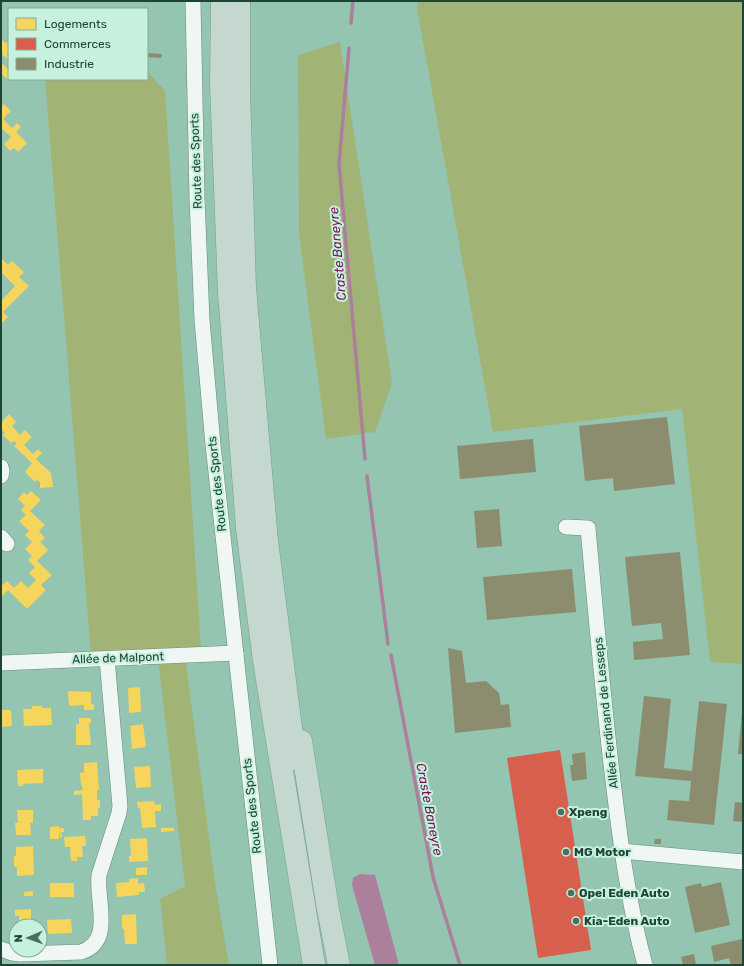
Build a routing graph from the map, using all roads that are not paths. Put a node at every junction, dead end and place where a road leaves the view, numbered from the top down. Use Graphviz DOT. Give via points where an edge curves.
graph roads {
  1 [pos="193,1"];
  2 [pos="222,1"];
  3 [pos="240,1"];
  4 [pos="1,467"];
  5 [pos="1,476"];
  6 [pos="566,527"];
  7 [pos="268,541"];
  8 [pos="236,653"];
  9 [pos="107,659"];
  10 [pos="264,661"];
  11 [pos="1,663"];
  12 [pos="621,851"];
  13 [pos="743,862"];
  14 [pos="1,949"];
  15 [pos="270,965"];
  16 [pos="299,965"];
  17 [pos="314,965"];
  18 [pos="328,965"];
  19 [pos="339,965"];
  20 [pos="645,965"];
  1 -- 8 [label="street, Route des Sports" via="202,320"];
  2 -- 10 [label="highway" via="221,84 229,292 247,528"];
  3 -- 7 [label="highway" via="239,90 245,288"];
  4 -- 5 [label="street"];
  6 -- 12 [label="street, Allée Ferdinand de Lesseps" via="588,528"];
  7 -- 18 [label="highway" via="292,740"];
  7 -- 19 [label="highway"];
  8 -- 9 [label="street, Allée de Malpont"];
  8 -- 15 [label="street, Route des Sports"];
  9 -- 11 [label="street, Allée de Malpont"];
  9 -- 14 [label="street" via="120,806 99,875 101,932 94,946 81,952 12,954"];
  10 -- 16 [label="highway" via="280,823"];
  10 -- 17 [label="highway"];
  12 -- 13 [label="street"];
  12 -- 20 [label="street, Allée Ferdinand de Lesseps"];
}
